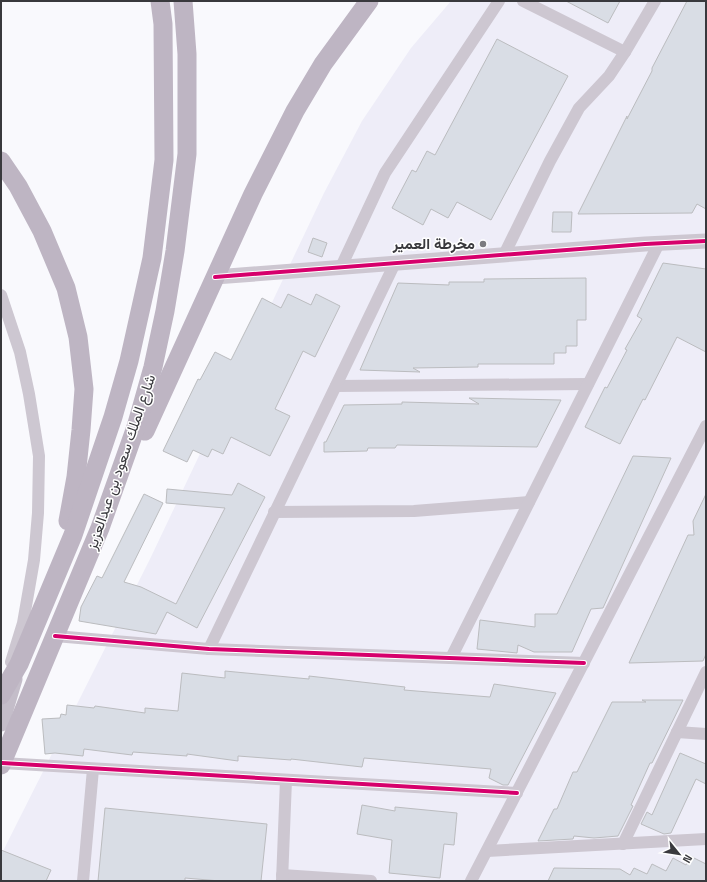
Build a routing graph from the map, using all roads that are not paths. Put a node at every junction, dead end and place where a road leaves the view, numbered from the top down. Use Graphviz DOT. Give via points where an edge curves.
graph roads {
  1 [pos="160,1"];
  2 [pos="183,1"];
  3 [pos="369,1"];
  4 [pos="499,1"];
  5 [pos="523,1"];
  6 [pos="655,1"];
  7 [pos="625,52"];
  8 [pos="1,161"];
  9 [pos="706,241"];
  10 [pos="659,243"];
  11 [pos="504,255"];
  12 [pos="395,263"];
  13 [pos="341,267"];
  14 [pos="215,277"];
  15 [pos="1,295"];
  16 [pos="588,384"];
  17 [pos="336,386"];
  18 [pos="706,426"];
  19 [pos="529,502"];
  20 [pos="274,512"];
  21 [pos="100,528"];
  22 [pos="38,616"];
  23 [pos="55,636"];
  24 [pos="209,649"];
  25 [pos="451,658"];
  26 [pos="584,663"];
  27 [pos="19,664"];
  28 [pos="705,676"];
  29 [pos="1,691"];
  30 [pos="1,695"];
  31 [pos="1,724"];
  32 [pos="677,732"];
  33 [pos="706,734"];
  34 [pos="1,764"];
  35 [pos="93,769"];
  36 [pos="286,780"];
  37 [pos="517,793"];
  38 [pos="706,839"];
  39 [pos="623,844"];
  40 [pos="487,851"];
  41 [pos="282,878"];
  42 [pos="82,881"];
  43 [pos="371,881"];
  44 [pos="472,881"];
  1 -- 22 [label="main road, شارع الملك سعود بن عبدالعزيز" via="164,160 152,258 129,361 113,417 73,535"];
  2 -- 21 [label="main road, شارع الملك سعود بن عبدالعزيز" via="187,54 187,154 175,251 153,367 136,427"];
  3 -- 14 [label="main road" via="323,64 295,111"];
  4 -- 13 [label="street" via="385,173"];
  5 -- 7 [label="street"];
  6 -- 7 [label="street"];
  7 -- 11 [label="street" via="609,76 579,108"];
  8 -- 22 [label="main road" via="18,186 42,231 66,288 78,337 84,389 76,477 67,524"];
  9 -- 10 [label="street"];
  10 -- 11 [label="street"];
  10 -- 16 [label="street"];
  11 -- 12 [label="street"];
  12 -- 13 [label="street"];
  12 -- 17 [label="street"];
  13 -- 14 [label="street"];
  14 -- 21 [label="main road"];
  15 -- 29 [label="street" via="20,352 39,456 34,560 23,623"];
  16 -- 17 [label="street"];
  16 -- 19 [label="street"];
  17 -- 20 [label="street"];
  18 -- 26 [label="street"];
  19 -- 20 [label="street" via="414,511"];
  19 -- 25 [label="street"];
  20 -- 24 [label="street"];
  21 -- 23 [label="main road, شارع الملك سعود بن عبدالعزيز"];
  22 -- 27 [label="main road, شارع الملك سعود بن عبدالعزيز"];
  23 -- 24 [label="street"];
  23 -- 34 [label="main road, شارع الملك سعود بن عبدالعزيز"];
  24 -- 25 [label="street"];
  25 -- 26 [label="street"];
  26 -- 37 [label="street"];
  27 -- 30 [label="main road, شارع الملك سعود بن عبدالعزيز"];
  27 -- 31 [label="main road"];
  28 -- 32 [label="street"];
  32 -- 33 [label="street"];
  32 -- 39 [label="street"];
  34 -- 35 [label="street"];
  35 -- 36 [label="street"];
  35 -- 42 [label="street"];
  36 -- 37 [label="street"];
  36 -- 41 [label="street"];
  37 -- 40 [label="street"];
  38 -- 39 [label="street"];
  39 -- 40 [label="street"];
  40 -- 44 [label="street"];
  41 -- 43 [label="street"];
}
